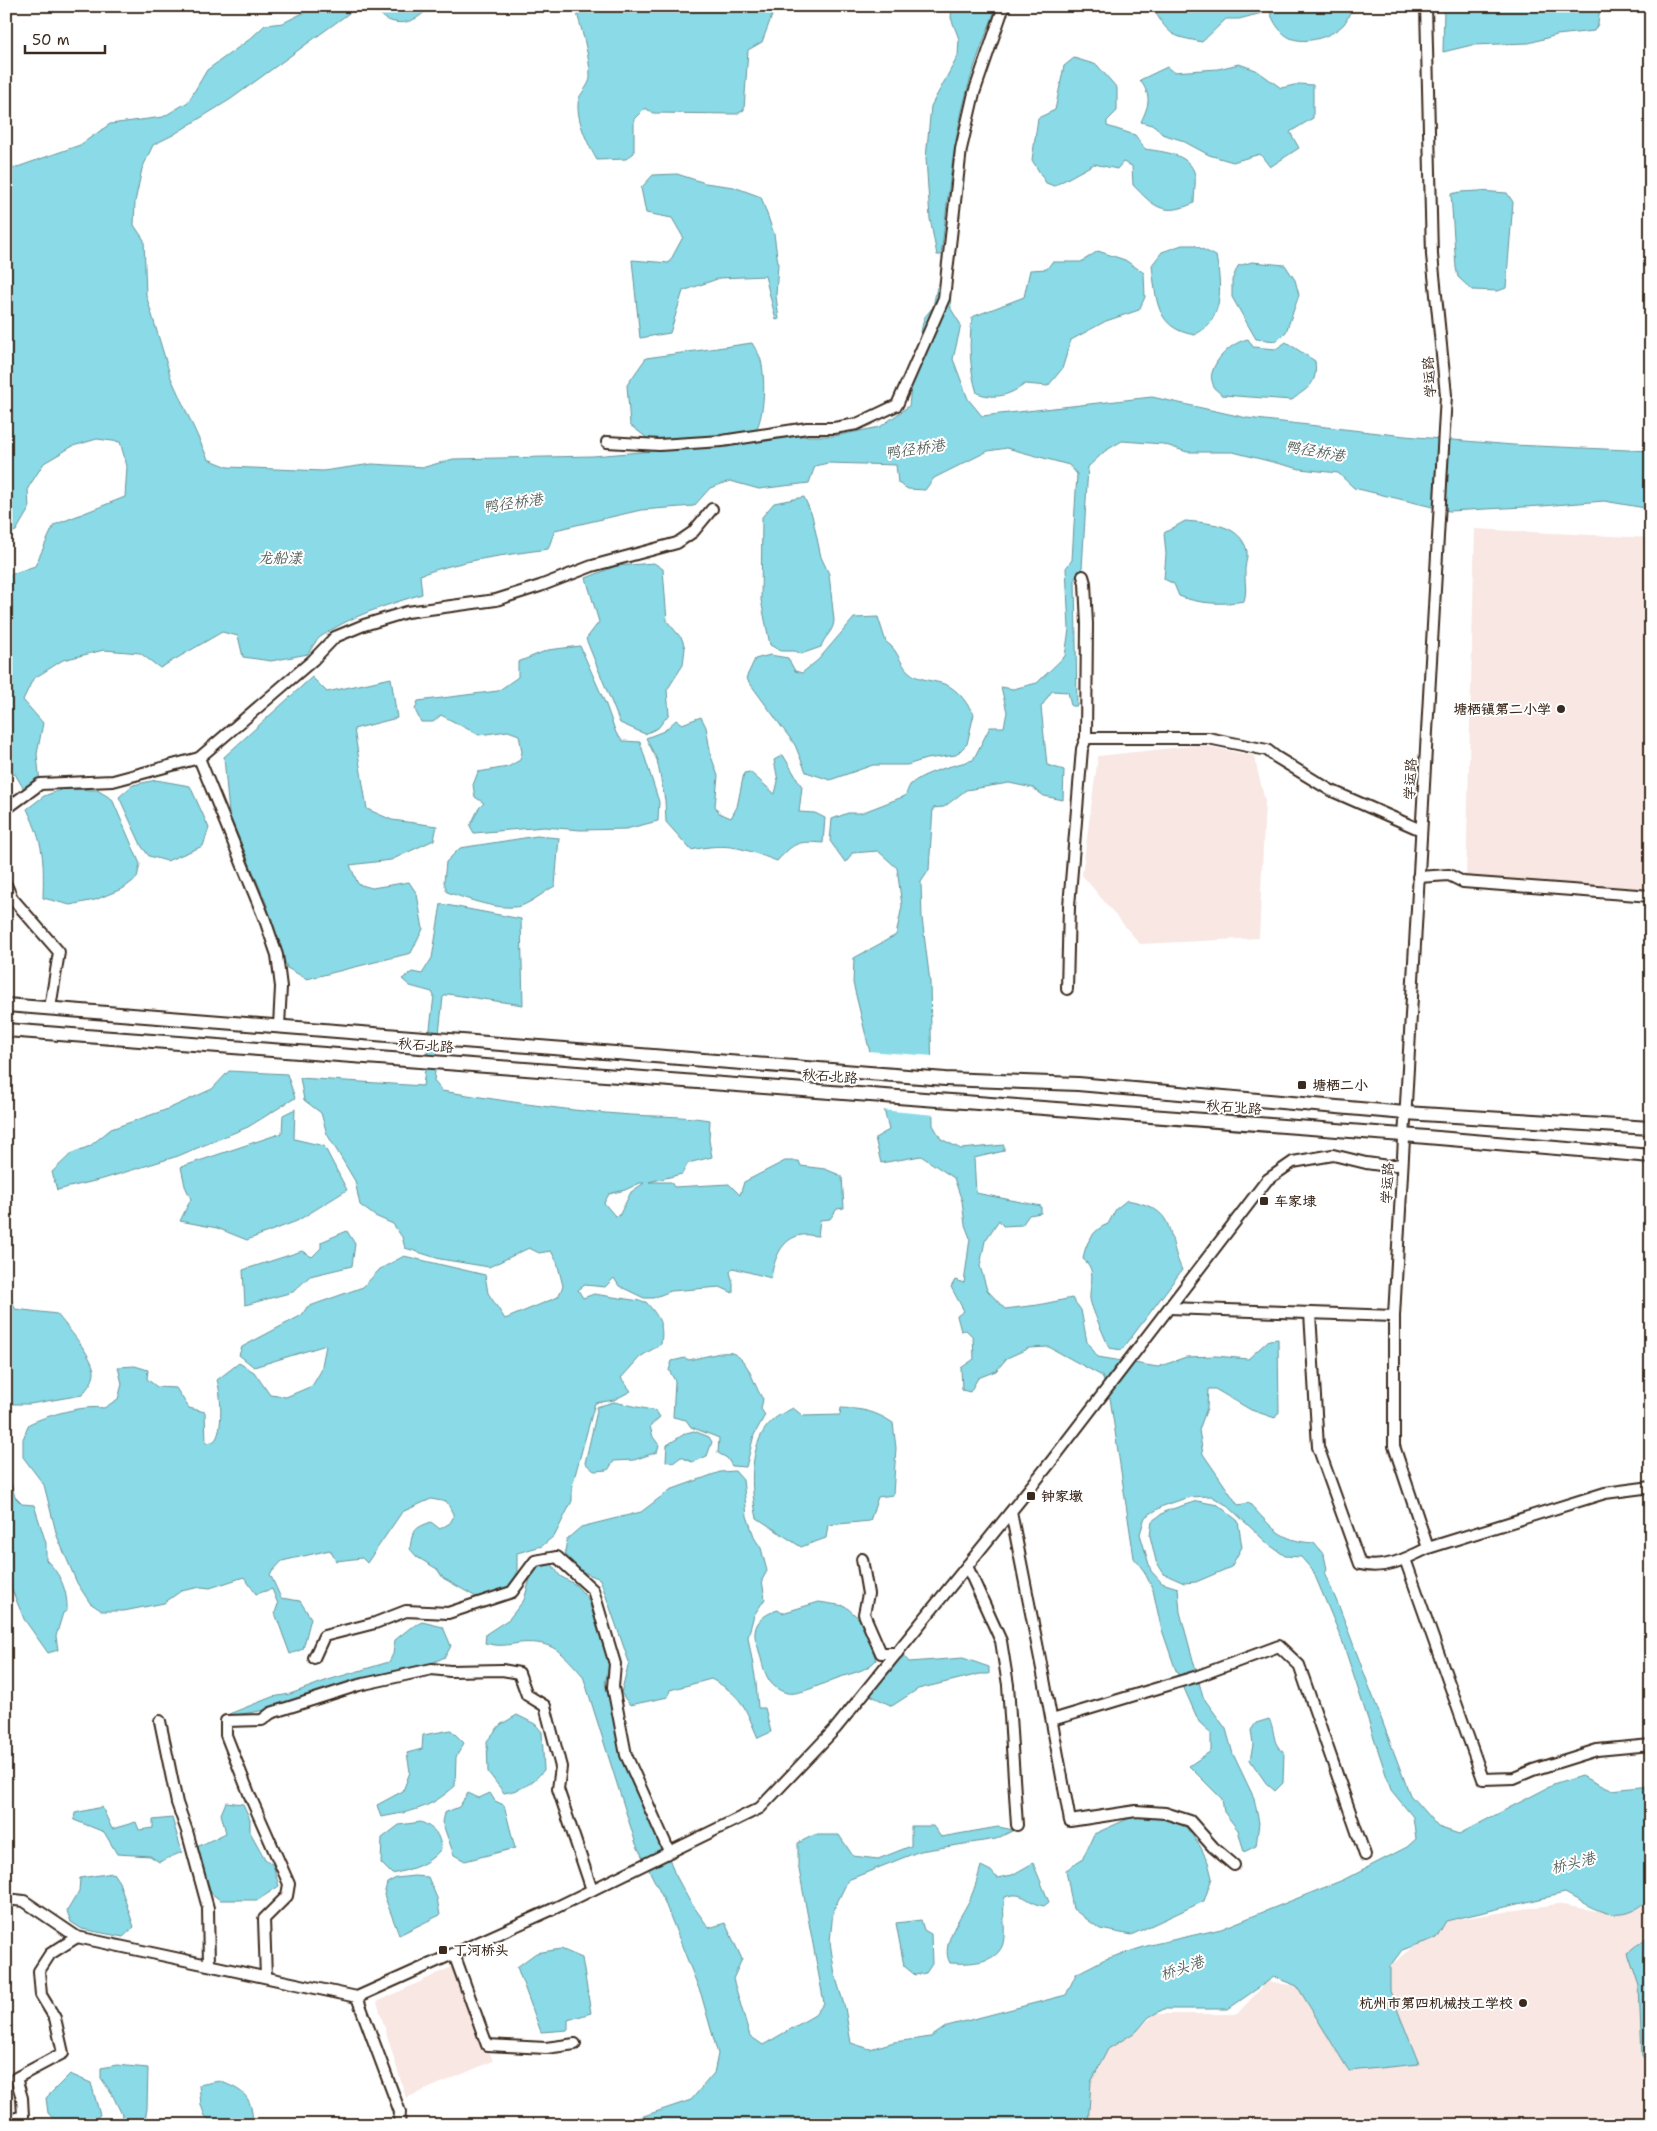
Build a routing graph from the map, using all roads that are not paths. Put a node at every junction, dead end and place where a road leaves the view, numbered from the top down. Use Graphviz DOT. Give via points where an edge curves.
graph roads {
  1 [pos="1004,6"];
  2 [pos="1426,6"];
  3 [pos="607,442"];
  4 [pos="712,508"];
  5 [pos="1083,576"];
  6 [pos="1086,738"];
  7 [pos="199,758"];
  8 [pos="6,809"];
  9 [pos="1421,830"];
  10 [pos="1418,878"];
  11 [pos="6,885"];
  12 [pos="1651,896"];
  13 [pos="1067,989"];
  14 [pos="6,1005"];
  15 [pos="50,1008"];
  16 [pos="279,1026"];
  17 [pos="6,1030"];
  18 [pos="1405,1113"];
  19 [pos="1651,1128"];
  20 [pos="1403,1135"];
  21 [pos="1651,1156"];
  22 [pos="1401,1164"];
  23 [pos="1169,1308"];
  24 [pos="1310,1313"];
  25 [pos="1394,1316"];
  26 [pos="1651,1487"];
  27 [pos="1010,1512"];
  28 [pos="1428,1548"];
  29 [pos="862,1559"];
  30 [pos="1405,1559"];
  31 [pos="967,1566"];
  32 [pos="896,1653"];
  33 [pos="314,1658"];
  34 [pos="1052,1720"];
  35 [pos="160,1721"];
  36 [pos="1651,1745"];
  37 [pos="1017,1825"];
  38 [pos="669,1852"];
  39 [pos="1365,1855"];
  40 [pos="1234,1864"];
  41 [pos="592,1890"];
  42 [pos="6,1899"];
  43 [pos="77,1936"];
  44 [pos="454,1954"];
  45 [pos="209,1965"];
  46 [pos="266,1977"];
  47 [pos="357,1997"];
  48 [pos="575,2044"];
  49 [pos="6,2121"];
  50 [pos="399,2125"];
  1 -- 3 [label="street" via="974,93 961,149 944,298 897,405 857,424 834,428 807,428 712,442 659,445"];
  2 -- 9 [label="street, 学运路" via="1432,255 1446,395"];
  4 -- 7 [label="street" via="693,532 677,543 592,566 496,600 407,612 335,637 313,660"];
  5 -- 6 [label="street" via="1087,624"];
  6 -- 9 [label="street" via="1208,738 1267,750 1330,790"];
  6 -- 13 [label="street" via="1082,748 1069,906"];
  7 -- 8 [label="street" via="112,781 40,784"];
  7 -- 16 [label="street" via="277,954 281,987"];
  9 -- 10 [label="street, 学运路"];
  10 -- 12 [label="street" via="1449,876 1463,882"];
  10 -- 18 [label="street, 学运路"];
  11 -- 15 [label="street" via="12,898 59,952"];
  14 -- 15 [label="main road, 秋石北路"];
  15 -- 16 [label="main road, 秋石北路"];
  16 -- 18 [label="main road, 秋石北路" via="945,1079 1078,1084"];
  17 -- 20 [label="main road, 秋石北路"];
  18 -- 19 [label="main road, 秋石北路"];
  18 -- 20 [label="street, 学运路"];
  20 -- 21 [label="main road, 秋石北路"];
  20 -- 22 [label="street, 学运路"];
  22 -- 23 [label="street" via="1388,1166 1333,1155 1293,1162 1267,1180"];
  22 -- 25 [label="street, 学运路"];
  23 -- 24 [label="street"];
  23 -- 27 [label="street"];
  24 -- 25 [label="street"];
  24 -- 30 [label="street" via="1318,1447 1360,1564 1374,1568"];
  25 -- 28 [label="street, 学运路" via="1394,1446"];
  26 -- 28 [label="street" via="1605,1494"];
  27 -- 31 [label="street"];
  27 -- 34 [label="street"];
  28 -- 30 [label="street"];
  29 -- 32 [label="street" via="868,1594 864,1614 881,1653"];
  30 -- 36 [label="street" via="1483,1779 1514,1778 1597,1750"];
  31 -- 32 [label="street"];
  31 -- 37 [label="street" via="1001,1641 1008,1685"];
  32 -- 38 [label="street" via="835,1728 760,1808"];
  33 -- 38 [label="street" via="324,1636 406,1611 448,1613 512,1592 535,1561 557,1557 593,1590 615,1664 612,1687 626,1755"];
  34 -- 39 [label="street" via="1198,1676 1279,1646 1299,1666"];
  34 -- 40 [label="street" via="1070,1822 1136,1810 1165,1813 1190,1821 1213,1847"];
  35 -- 45 [label="street" via="177,1803 208,1908"];
  38 -- 41 [label="street"];
  41 -- 44 [label="street"];
  41 -- 46 [label="street" via="558,1789 561,1767 545,1706 527,1695 519,1674 502,1670 432,1669 359,1685 271,1713 262,1720 226,1721 226,1735 289,1884 287,1896 264,1919"];
  42 -- 43 [label="street" via="24,1901"];
  43 -- 45 [label="street"];
  43 -- 49 [label="street" via="50,1954 38,1971 41,1995 55,2018 63,2053 16,2078 23,2116"];
  44 -- 47 [label="street"];
  44 -- 48 [label="street" via="486,2045 546,2048"];
  45 -- 46 [label="street"];
  46 -- 47 [label="street"];
  47 -- 50 [label="street" via="400,2112"];
}
